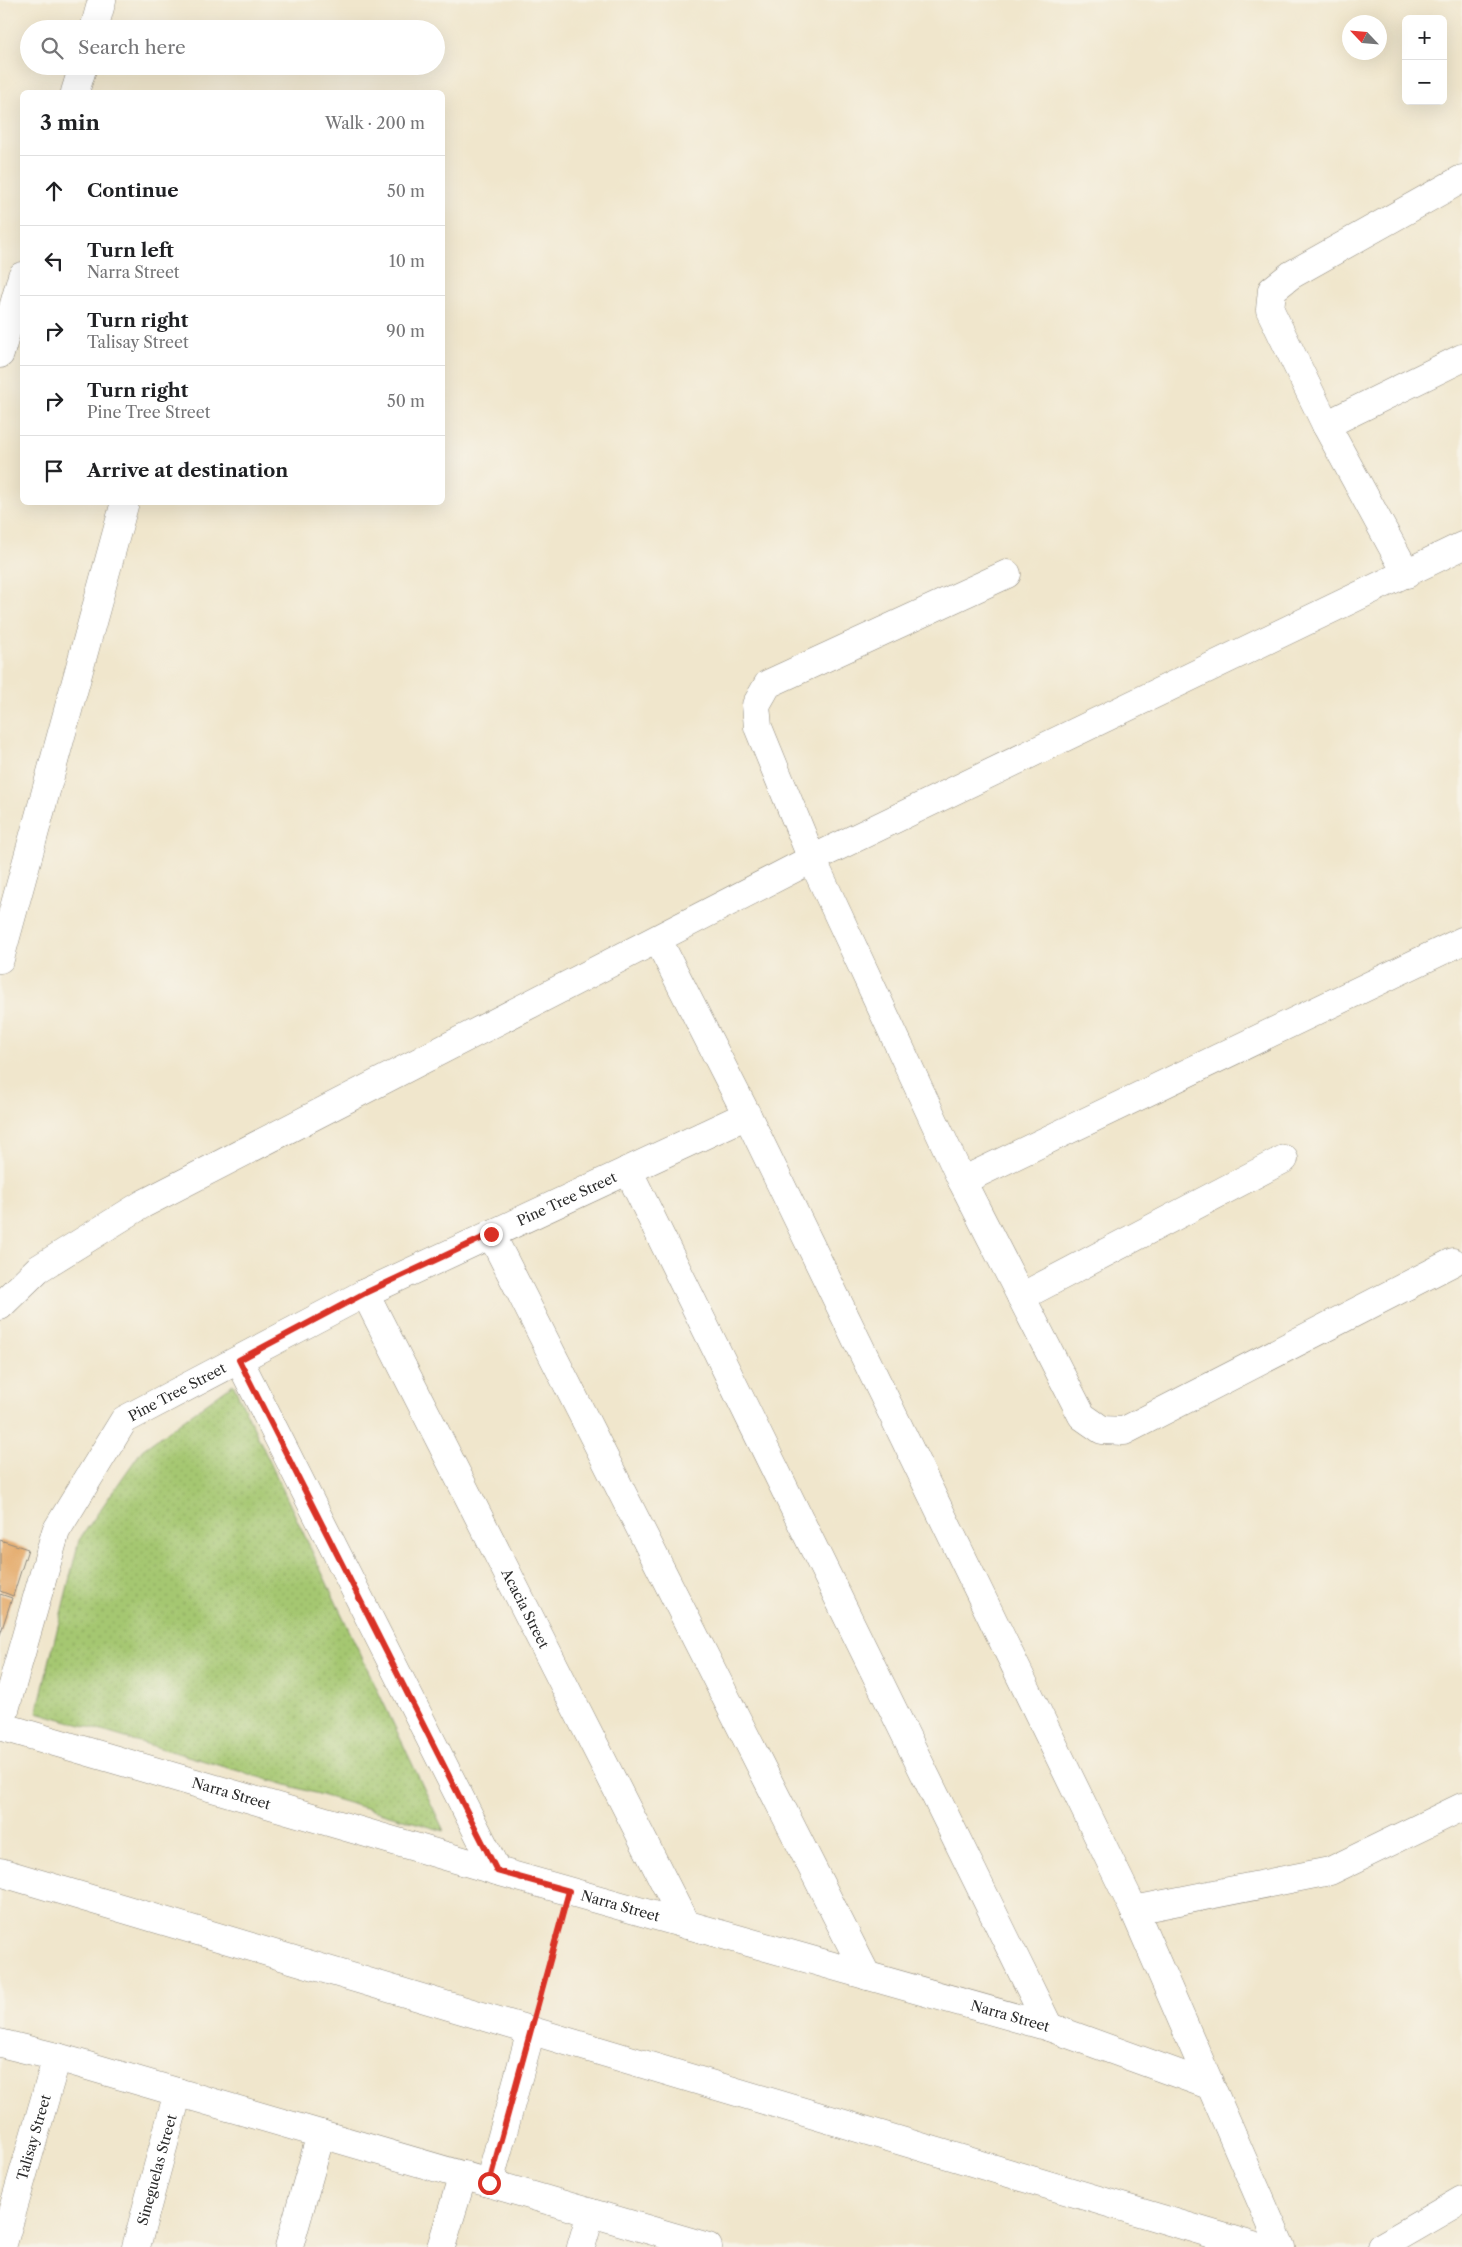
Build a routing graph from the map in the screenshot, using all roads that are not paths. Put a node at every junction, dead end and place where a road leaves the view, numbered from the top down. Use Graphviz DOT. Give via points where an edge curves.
graph roads {
  1 [pos="102,0"];
  2 [pos="96,20"];
  3 [pos="80,75"];
  4 [pos="76,90"];
  5 [pos="1462,179"];
  6 [pos="20,283"];
  7 [pos="0,354"];
  8 [pos="1462,358"];
  9 [pos="1326,425"];
  10 [pos="124,505"];
  11 [pos="1462,546"];
  12 [pos="1007,574"];
  13 [pos="1407,574"];
  14 [pos="812,859"];
  15 [pos="658,940"];
  16 [pos="1462,941"];
  17 [pos="0,959"];
  18 [pos="747,1115"];
  19 [pos="1284,1159"];
  20 [pos="628,1170"];
  21 [pos="962,1181"];
  22 [pos="491,1234"];
  23 [pos="1454,1262"];
  24 [pos="365,1293"];
  25 [pos="1021,1297"];
  26 [pos="0,1306"];
  27 [pos="239,1360"];
  28 [pos="0,1726"];
  29 [pos="1462,1806"];
  30 [pos="497,1871"];
  31 [pos="0,1872"];
  32 [pos="1134,1910"];
  33 [pos="686,1924"];
  34 [pos="867,1976"];
  35 [pos="1049,2027"];
  36 [pos="531,2031"];
  37 [pos="0,2043"];
  38 [pos="57,2057"];
  39 [pos="1209,2084"];
  40 [pos="178,2092"];
  41 [pos="321,2134"];
  42 [pos="462,2175"];
  43 [pos="489,2183"];
  44 [pos="1462,2200"];
  45 [pos="591,2213"];
  46 [pos="2,2247"];
  47 [pos="136,2247"];
  48 [pos="289,2247"];
  49 [pos="441,2247"];
  50 [pos="581,2247"];
  51 [pos="708,2247"];
  52 [pos="1256,2247"];
  53 [pos="1281,2247"];
  54 [pos="1381,2247"];
  1 -- 2 [label="street"];
  3 -- 4 [label="street"];
  5 -- 9 [label="street" via="1291,275 1272,290 1270,310"];
  6 -- 7 [label="street"];
  8 -- 9 [label="street"];
  9 -- 13 [label="street"];
  10 -- 17 [label="street"];
  11 -- 13 [label="street"];
  12 -- 14 [label="street" via="768,684 756,705 758,726"];
  13 -- 14 [label="street"];
  14 -- 15 [label="street"];
  14 -- 21 [label="street"];
  15 -- 18 [label="street"];
  15 -- 26 [label="street" via="143,1204 38,1269"];
  16 -- 21 [label="street"];
  18 -- 20 [label="street, Pine Tree Street"];
  18 -- 32 [label="street"];
  19 -- 25 [label="street"];
  20 -- 22 [label="street, Pine Tree Street"];
  20 -- 35 [label="street"];
  21 -- 25 [label="street"];
  22 -- 24 [label="street, Pine Tree Street"];
  22 -- 34 [label="street"];
  23 -- 25 [label="street" via="1124,1431 1102,1430 1082,1416"];
  24 -- 27 [label="street, Pine Tree Street"];
  24 -- 33 [label="street, Acacia Street"];
  27 -- 28 [label="street, Pine Tree Street" via="124,1420 56,1531"];
  27 -- 30 [label="street"];
  28 -- 30 [label="street, Narra Street"];
  29 -- 32 [label="street" via="1330,1871"];
  30 -- 33 [label="street, Narra Street"];
  31 -- 36 [label="street"];
  32 -- 39 [label="street"];
  33 -- 34 [label="street, Narra Street"];
  34 -- 35 [label="street, Narra Street"];
  35 -- 39 [label="street, Narra Street"];
  36 -- 43 [label="street"];
  36 -- 52 [label="street"];
  37 -- 38 [label="street"];
  38 -- 40 [label="street"];
  38 -- 46 [label="street, Talisay Street"];
  39 -- 53 [label="street"];
  40 -- 41 [label="street"];
  40 -- 47 [label="street, Sineguelas Street"];
  41 -- 42 [label="street"];
  41 -- 48 [label="street"];
  42 -- 43 [label="street"];
  42 -- 49 [label="street"];
  43 -- 45 [label="street"];
  44 -- 54 [label="street"];
  45 -- 50 [label="street"];
  45 -- 51 [label="street"];
}
